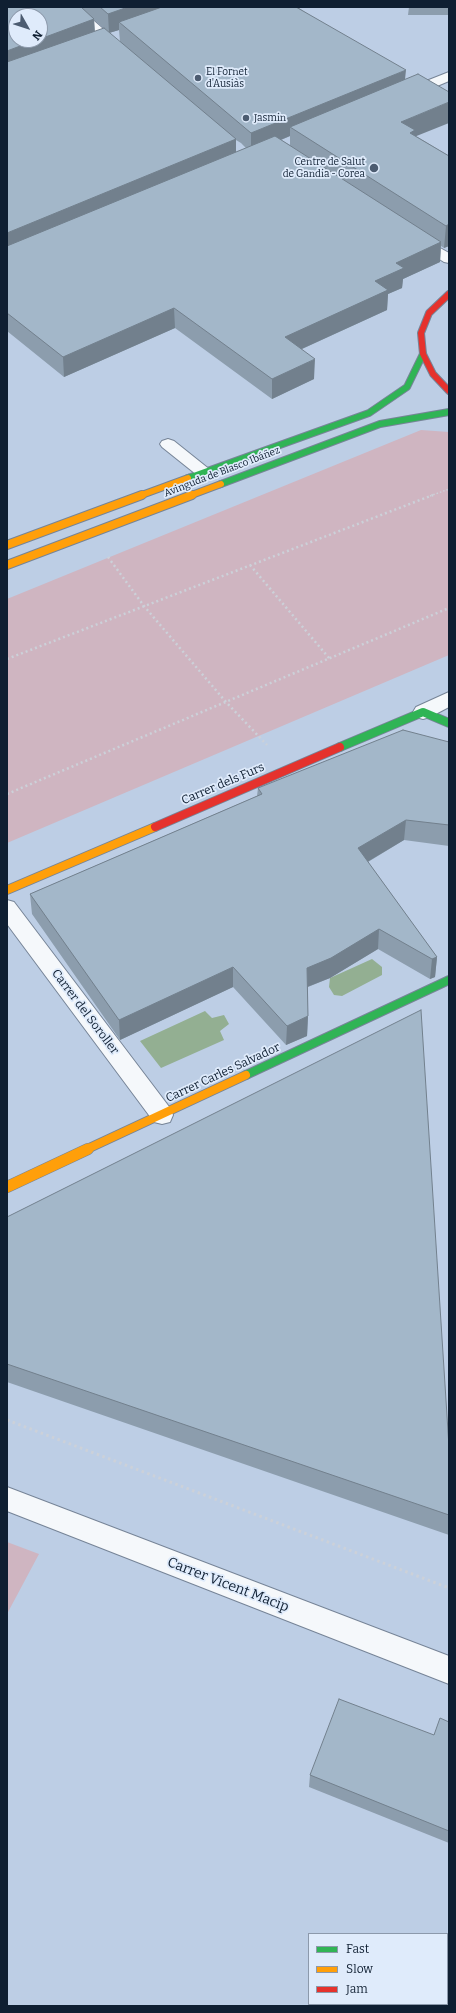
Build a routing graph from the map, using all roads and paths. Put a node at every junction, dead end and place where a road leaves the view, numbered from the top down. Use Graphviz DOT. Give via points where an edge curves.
graph roads {
  1 [pos="70,7"];
  2 [pos="123,35"];
  3 [pos="108,41"];
  4 [pos="93,46"];
  5 [pos="131,61"];
  6 [pos="449,76"];
  7 [pos="390,101"];
  8 [pos="403,230"];
  9 [pos="449,259"];
  10 [pos="449,294"];
  11 [pos="423,354"];
  12 [pos="449,391"];
  13 [pos="449,412"];
  14 [pos="168,444"];
  15 [pos="203,472"];
  16 [pos="449,489"];
  17 [pos="89,534"];
  18 [pos="7,546"];
  19 [pos="7,565"];
  20 [pos="250,565"];
  21 [pos="144,606"];
  22 [pos="449,608"];
  23 [pos="329,658"];
  24 [pos="7,659"];
  25 [pos="449,699"];
  26 [pos="226,702"];
  27 [pos="423,712"];
  28 [pos="449,723"];
  29 [pos="289,769"];
  30 [pos="7,794"];
  31 [pos="7,890"];
  32 [pos="7,908"];
  33 [pos="449,980"];
  34 [pos="162,1115"];
  35 [pos="7,1187"];
  36 [pos="7,1420"];
  37 [pos="7,1499"];
  38 [pos="449,1588"];
  39 [pos="449,1670"];
  1 -- 3 [label="street"];
  2 -- 3 [label="street"];
  3 -- 4 [label="street"];
  3 -- 5 [label="street"];
  6 -- 7 [label="street"];
  8 -- 9 [label="lane"];
  10 -- 11 [label="main road" via="429,313 421,333"];
  11 -- 12 [label="main road" via="433,374"];
  11 -- 15 [label="main road, Avinguda de Blasco Ibáñez" via="407,387 369,413"];
  13 -- 17 [label="main road, Avinguda de Blasco Ibáñez" via="380,424"];
  14 -- 15 [label="lane"];
  15 -- 18 [label="main road, Avinguda de Blasco Ibáñez"];
  16 -- 20 [label="path"];
  17 -- 19 [label="main road, Avinguda de Blasco Ibáñez"];
  17 -- 21 [label="path"];
  20 -- 21 [label="path"];
  20 -- 23 [label="path"];
  21 -- 24 [label="path"];
  21 -- 26 [label="path"];
  22 -- 23 [label="path"];
  23 -- 26 [label="path"];
  25 -- 27 [label="street"];
  26 -- 29 [label="path"];
  26 -- 30 [label="path"];
  27 -- 28 [label="main road"];
  27 -- 29 [label="main road, Carrer dels Furs"];
  29 -- 31 [label="main road, Carrer dels Furs"];
  32 -- 34 [label="street, Carrer del Soroller"];
  33 -- 34 [label="main road, Carrer Carles Salvador"];
  34 -- 35 [label="main road, Carrer Carles Salvador"];
  36 -- 38 [label="path"];
  37 -- 39 [label="street, Carrer Vicent Macip"];
}
